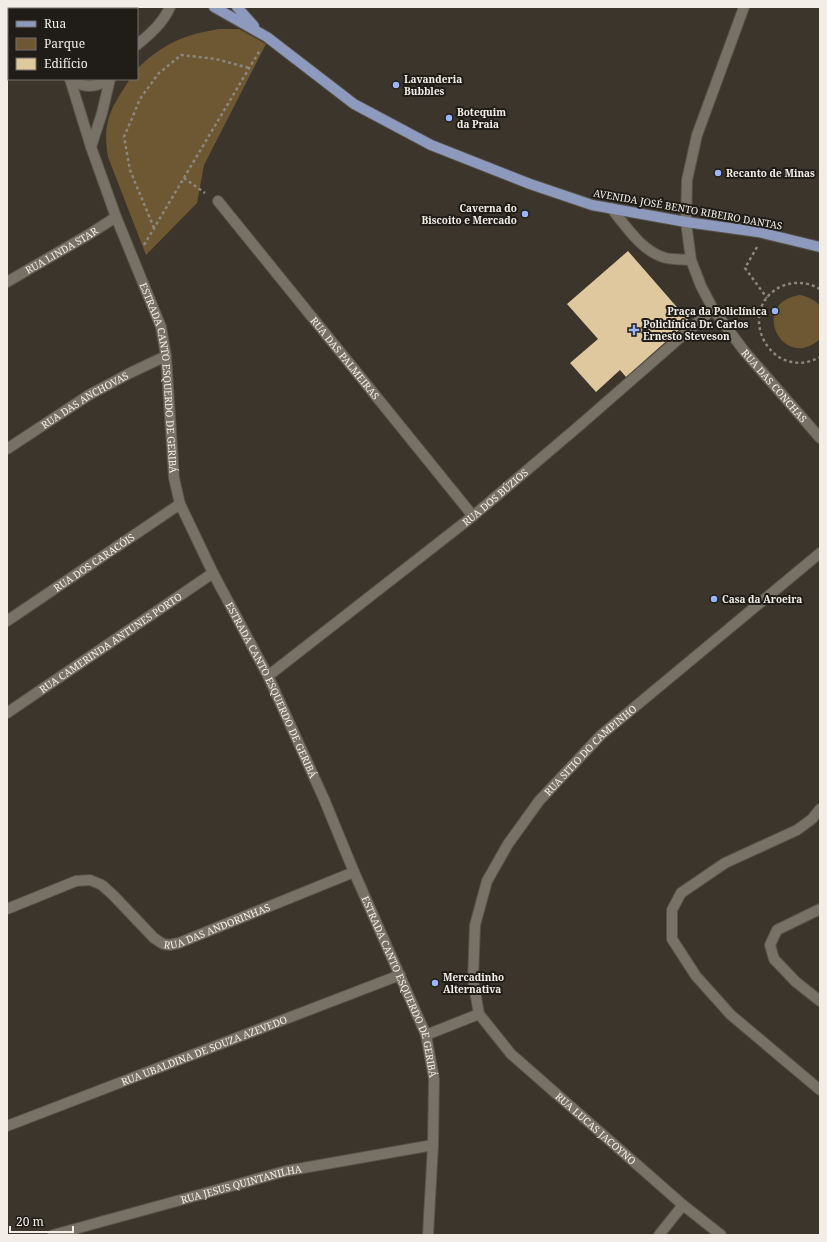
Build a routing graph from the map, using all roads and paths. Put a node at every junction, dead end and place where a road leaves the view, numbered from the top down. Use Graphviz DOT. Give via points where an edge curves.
graph roads {
  1 [pos="170,7"];
  2 [pos="214,7"];
  3 [pos="237,7"];
  4 [pos="744,7"];
  5 [pos="263,34"];
  6 [pos="138,44"];
  7 [pos="249,68"];
  8 [pos="70,80"];
  9 [pos="72,80"];
  10 [pos="107,80"];
  11 [pos="109,80"];
  12 [pos="91,147"];
  13 [pos="184,178"];
  14 [pos="218,200"];
  15 [pos="611,208"];
  16 [pos="116,218"];
  17 [pos="686,222"];
  18 [pos="154,228"];
  19 [pos="758,232"];
  20 [pos="820,247"];
  21 [pos="691,260"];
  22 [pos="134,261"];
  23 [pos="7,282"];
  24 [pos="820,289"];
  25 [pos="767,298"];
  26 [pos="713,309"];
  27 [pos="166,356"];
  28 [pos="820,357"];
  29 [pos="820,438"];
  30 [pos="7,449"];
  31 [pos="180,504"];
  32 [pos="473,516"];
  33 [pos="820,553"];
  34 [pos="213,573"];
  35 [pos="7,621"];
  36 [pos="268,676"];
  37 [pos="7,713"];
  38 [pos="820,809"];
  39 [pos="816,820"];
  40 [pos="354,872"];
  41 [pos="7,909"];
  42 [pos="820,909"];
  43 [pos="400,975"];
  44 [pos="820,1001"];
  45 [pos="479,1014"];
  46 [pos="426,1035"];
  47 [pos="820,1090"];
  48 [pos="7,1126"];
  49 [pos="433,1145"];
  50 [pos="684,1205"];
  51 [pos="53,1235"];
  52 [pos="428,1235"];
  53 [pos="659,1235"];
  54 [pos="721,1235"];
  1 -- 6 [label="street" via="162,21"];
  2 -- 5 [label="main road, AVENIDA JOSÉ BENTO RIBEIRO DANTAS"];
  3 -- 5 [label="main road, AVENIDA JOSÉ BENTO RIBEIRO DANTAS"];
  4 -- 17 [label="street, RUA DAS CONCHAS" via="697,135 687,180"];
  5 -- 7 [label="path"];
  5 -- 15 [label="main road, AVENIDA JOSÉ BENTO RIBEIRO DANTAS" via="354,104 431,145 530,184"];
  7 -- 13 [label="path"];
  7 -- 18 [label="path" via="216,59 181,55 158,74 140,99 124,136 130,170"];
  8 -- 12 [label="street, ESTRADA CANTO ESQUERDO DE GERIBÁ"];
  9 -- 10 [label="street" via="90,87"];
  11 -- 12 [label="street"];
  12 -- 16 [label="street, ESTRADA CANTO ESQUERDO DE GERIBÁ"];
  13 -- 14 [label="path"];
  13 -- 18 [label="path"];
  14 -- 32 [label="street, RUA DAS PALMEIRAS"];
  15 -- 17 [label="main road, AVENIDA JOSÉ BENTO RIBEIRO DANTAS"];
  15 -- 21 [label="street" via="638,240 655,253 666,258"];
  16 -- 22 [label="street, ESTRADA CANTO ESQUERDO DE GERIBÁ"];
  16 -- 23 [label="street, RUA LINDA STAR"];
  17 -- 19 [label="main road, AVENIDA JOSÉ BENTO RIBEIRO DANTAS"];
  17 -- 21 [label="street, RUA DAS CONCHAS"];
  18 -- 22 [label="path"];
  19 -- 20 [label="main road, AVENIDA JOSÉ BENTO RIBEIRO DANTAS"];
  19 -- 25 [label="path" via="758,245 745,268"];
  21 -- 26 [label="street, RUA DAS CONCHAS" via="700,286"];
  22 -- 27 [label="street, ESTRADA CANTO ESQUERDO DE GERIBÁ" via="161,327"];
  24 -- 25 [label="path" via="800,282 788,284 776,289"];
  25 -- 28 [label="path" via="758,322 760,334 774,355 785,361 798,363 812,362"];
  26 -- 29 [label="street, RUA DAS CONCHAS" via="745,352"];
  26 -- 32 [label="street, RUA DOS BÚZIOS"];
  27 -- 30 [label="street, RUA DAS ANCHOVAS" via="89,395"];
  27 -- 31 [label="street, ESTRADA CANTO ESQUERDO DE GERIBÁ" via="174,478"];
  31 -- 34 [label="street, ESTRADA CANTO ESQUERDO DE GERIBÁ"];
  31 -- 35 [label="street, RUA DOS CARACÓIS"];
  32 -- 36 [label="street, RUA DOS BÚZIOS"];
  33 -- 45 [label="street, RUA SITIO DO CAMPINHO" via="601,735 539,801 508,844 487,881 474,933 474,980"];
  34 -- 36 [label="street, ESTRADA CANTO ESQUERDO DE GERIBÁ"];
  34 -- 37 [label="street, RUA CAMERINDA ANTUNES PORTO"];
  36 -- 40 [label="street, ESTRADA CANTO ESQUERDO DE GERIBÁ"];
  38 -- 39 [label="street"];
  39 -- 47 [label="street" via="725,863 681,893 672,910 672,939 696,976 731,1015"];
  40 -- 41 [label="street, RUA DAS ANDORINHAS" via="169,945 154,938 102,885 90,880 76,881"];
  40 -- 43 [label="street, ESTRADA CANTO ESQUERDO DE GERIBÁ"];
  42 -- 44 [label="street" via="777,930 770,945 774,959 796,982"];
  43 -- 46 [label="street, ESTRADA CANTO ESQUERDO DE GERIBÁ"];
  43 -- 48 [label="street, RUA UBALDINA DE SOUZA AZEVEDO"];
  45 -- 46 [label="street"];
  45 -- 50 [label="street, RUA LUCAS JACOYNO" via="511,1054"];
  46 -- 49 [label="street, ESTRADA CANTO ESQUERDO DE GERIBÁ" via="434,1079"];
  49 -- 51 [label="street, RUA JESUS QUINTANILHA" via="286,1171"];
  49 -- 52 [label="street, ESTRADA CANTO ESQUERDO DE GERIBÁ"];
  50 -- 53 [label="street"];
  50 -- 54 [label="street, RUA LUCAS JACOYNO"];
}
